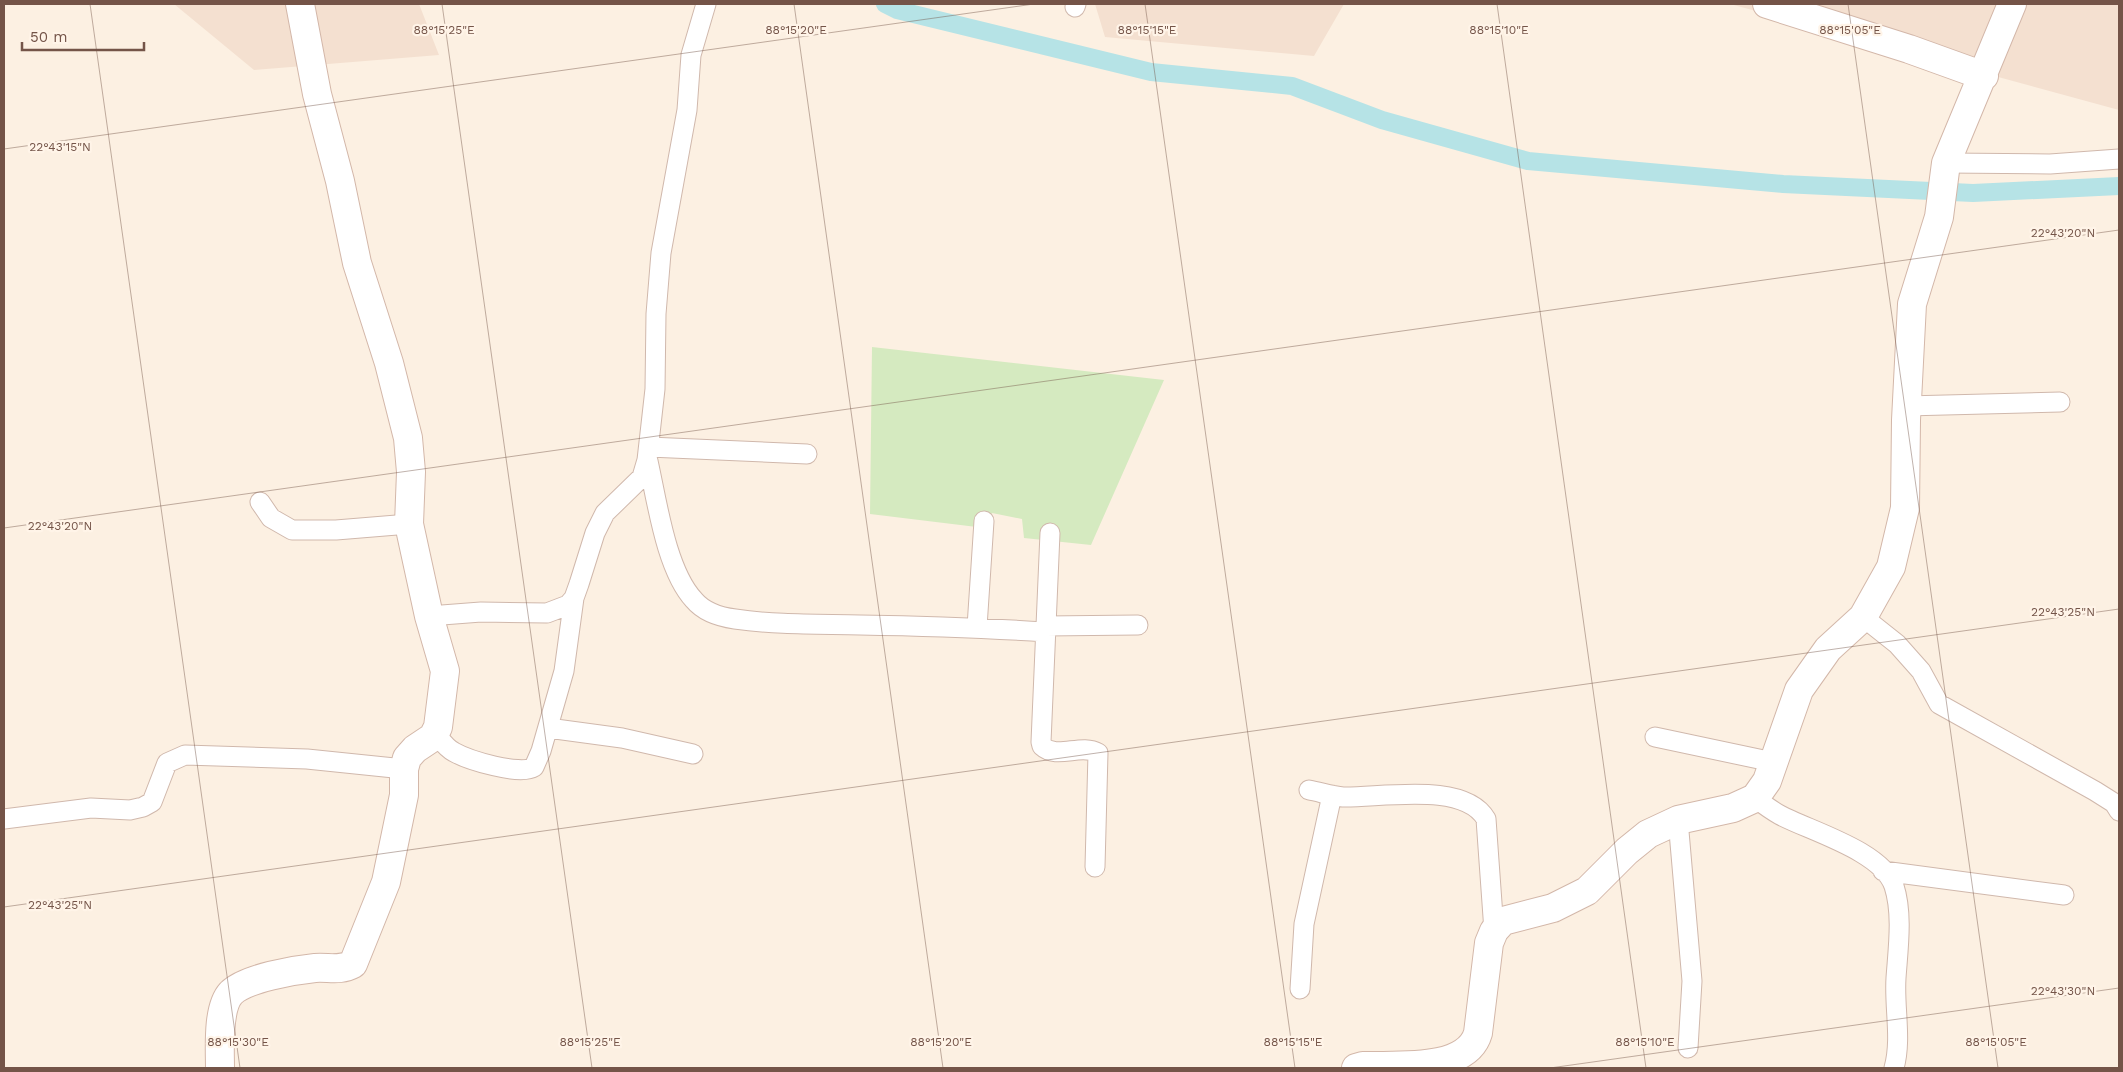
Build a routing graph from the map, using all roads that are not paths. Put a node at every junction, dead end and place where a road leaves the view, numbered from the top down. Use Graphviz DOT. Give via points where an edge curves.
graph roads {
  1 [pos="300,4"];
  2 [pos="706,4"];
  3 [pos="1768,4"];
  4 [pos="2012,4"];
  5 [pos="1984,76"];
  6 [pos="2119,159"];
  7 [pos="1946,163"];
  8 [pos="2060,402"];
  9 [pos="1906,406"];
  10 [pos="648,453"];
  11 [pos="807,454"];
  12 [pos="260,502"];
  13 [pos="984,520"];
  14 [pos="409,524"];
  15 [pos="1050,533"];
  16 [pos="574,598"];
  17 [pos="429,616"];
  18 [pos="1863,618"];
  19 [pos="1138,624"];
  20 [pos="977,627"];
  21 [pos="1046,629"];
  22 [pos="548,728"];
  23 [pos="435,733"];
  24 [pos="1655,737"];
  25 [pos="693,754"];
  26 [pos="1773,762"];
  27 [pos="404,769"];
  28 [pos="1309,790"];
  29 [pos="1332,795"];
  30 [pos="1754,798"];
  31 [pos="2119,811"];
  32 [pos="4,819"];
  33 [pos="1678,820"];
  34 [pos="1095,867"];
  35 [pos="1883,871"];
  36 [pos="2064,895"];
  37 [pos="1494,931"];
  38 [pos="1300,989"];
  39 [pos="1688,1048"];
  40 [pos="220,1068"];
  41 [pos="1356,1068"];
  42 [pos="1894,1068"];
  1 -- 14 [label="street" via="317,94 357,263 408,438 412,472"];
  2 -- 10 [label="street" via="691,56 687,110 661,253 655,389"];
  3 -- 5 [label="street"];
  4 -- 5 [label="street"];
  5 -- 7 [label="street"];
  6 -- 7 [label="street" via="2050,164"];
  7 -- 9 [label="street" via="1939,217 1912,304"];
  8 -- 9 [label="street"];
  9 -- 18 [label="street" via="1905,508 1891,566"];
  10 -- 11 [label="street"];
  10 -- 16 [label="street" via="642,476 605,513 595,533"];
  10 -- 20 [label="street" via="674,562 686,590 695,602 711,613 734,619 794,624"];
  12 -- 14 [label="street" via="272,518 292,530"];
  13 -- 20 [label="street"];
  14 -- 17 [label="street"];
  15 -- 21 [label="street"];
  16 -- 17 [label="street" via="568,605 547,613 480,612"];
  16 -- 22 [label="street" via="564,671"];
  17 -- 23 [label="street" via="445,671"];
  18 -- 26 [label="street" via="1828,649 1799,690"];
  18 -- 31 [label="street" via="1897,644 1922,671 1939,704 2095,790"];
  19 -- 21 [label="street"];
  20 -- 21 [label="street"];
  21 -- 34 [label="street" via="1041,742 1049,751 1090,750 1098,753"];
  22 -- 23 [label="street" via="536,763 530,770 500,767 461,756"];
  22 -- 25 [label="street" via="622,738"];
  23 -- 27 [label="street" via="407,758"];
  24 -- 26 [label="street"];
  26 -- 30 [label="street" via="1766,781"];
  27 -- 32 [label="street" via="307,759 185,755 167,763 152,802 143,807 130,810 91,808"];
  27 -- 40 [label="street" via="404,795 386,882 353,964 346,968 317,968 261,978 231,993 222,1015"];
  28 -- 29 [label="street"];
  29 -- 37 [label="street" via="1400,793 1447,797 1473,804 1486,819"];
  29 -- 38 [label="street" via="1304,924"];
  30 -- 33 [label="street" via="1733,808"];
  30 -- 35 [label="street" via="1780,815 1840,840"];
  33 -- 37 [label="street" via="1648,834 1586,891 1554,908 1504,922"];
  33 -- 39 [label="street" via="1692,981"];
  35 -- 36 [label="street"];
  35 -- 42 [label="street" via="1894,886 1898,914 1895,1005 1898,1052"];
  37 -- 41 [label="street" via="1489,943 1478,1033 1475,1044 1468,1051 1454,1060 1439,1063"];
}
